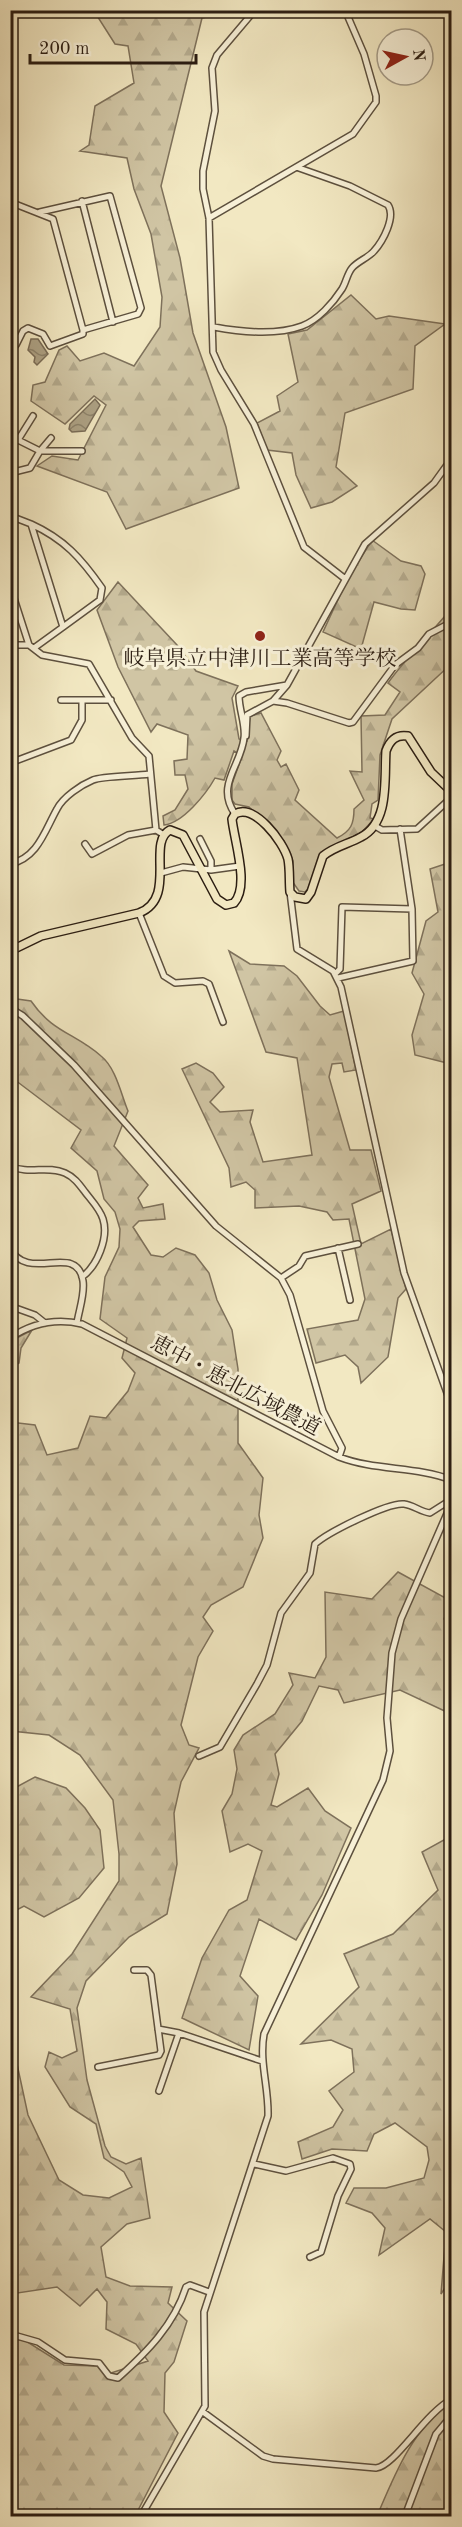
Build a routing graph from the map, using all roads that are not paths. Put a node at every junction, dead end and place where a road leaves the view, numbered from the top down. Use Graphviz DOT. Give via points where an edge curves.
graph roads {
  1 [pos="255,10"];
  2 [pos="345,10"];
  3 [pos="299,168"];
  4 [pos="82,201"];
  5 [pos="10,202"];
  6 [pos="40,212"];
  7 [pos="209,218"];
  8 [pos="112,322"];
  9 [pos="214,327"];
  10 [pos="83,330"];
  11 [pos="10,342"];
  12 [pos="33,416"];
  13 [pos="51,438"];
  14 [pos="18,440"];
  15 [pos="10,446"];
  16 [pos="40,451"];
  17 [pos="82,451"];
  18 [pos="452,458"];
  19 [pos="10,473"];
  20 [pos="10,519"];
  21 [pos="31,524"];
  22 [pos="344,578"];
  23 [pos="10,586"];
  24 [pos="452,622"];
  25 [pos="63,627"];
  26 [pos="10,645"];
  27 [pos="31,646"];
  28 [pos="287,685"];
  29 [pos="61,700"];
  30 [pos="111,700"];
  31 [pos="82,701"];
  32 [pos="273,701"];
  33 [pos="244,740"];
  34 [pos="10,763"];
  35 [pos="149,774"];
  36 [pos="452,792"];
  37 [pos="452,797"];
  38 [pos="235,814"];
  39 [pos="375,826"];
  40 [pos="400,829"];
  41 [pos="156,830"];
  42 [pos="164,835"];
  43 [pos="200,839"];
  44 [pos="86,844"];
  45 [pos="10,864"];
  46 [pos="240,867"];
  47 [pos="201,869"];
  48 [pos="211,870"];
  49 [pos="161,873"];
  50 [pos="290,892"];
  51 [pos="412,909"];
  52 [pos="139,913"];
  53 [pos="10,951"];
  54 [pos="336,976"];
  55 [pos="10,1008"];
  56 [pos="223,1022"];
  57 [pos="10,1166"];
  58 [pos="358,1244"];
  59 [pos="10,1248"];
  60 [pos="338,1248"];
  61 [pos="82,1277"];
  62 [pos="281,1278"];
  63 [pos="350,1300"];
  64 [pos="10,1306"];
  65 [pos="45,1323"];
  66 [pos="77,1323"];
  67 [pos="10,1338"];
  68 [pos="452,1407"];
  69 [pos="339,1457"];
  70 [pos="452,1480"];
  71 [pos="452,1500"];
  72 [pos="199,1756"];
  73 [pos="134,1970"];
  74 [pos="158,2029"];
  75 [pos="178,2033"];
  76 [pos="262,2061"];
  77 [pos="98,2067"];
  78 [pos="159,2091"];
  79 [pos="254,2164"];
  80 [pos="310,2257"];
  81 [pos="210,2292"];
  82 [pos="10,2334"];
  83 [pos="452,2399"];
  84 [pos="203,2412"];
  85 [pos="452,2415"];
  86 [pos="141,2517"];
  87 [pos="405,2517"];
  1 -- 7 [label="street" via="217,55 212,68 215,111 203,171"];
  2 -- 3 [label="street" via="373,80 376,102 353,134"];
  3 -- 7 [label="street"];
  3 -- 9 [label="street" via="350,186 387,205 391,219 380,242 352,268 344,288 314,320 300,327 270,331"];
  4 -- 6 [label="street"];
  4 -- 8 [label="street"];
  4 -- 8 [label="street" via="106,195 112,199 141,308 138,314"];
  5 -- 6 [label="street"];
  6 -- 10 [label="street" via="53,219"];
  7 -- 9 [label="street"];
  8 -- 10 [label="street"];
  9 -- 22 [label="street" via="214,356 254,424 304,548"];
  10 -- 11 [label="street" via="83,334 50,346 43,334 28,328 16,345"];
  12 -- 14 [label="street"];
  13 -- 16 [label="street"];
  14 -- 15 [label="street"];
  14 -- 16 [label="street"];
  16 -- 17 [label="street"];
  16 -- 19 [label="street" via="30,468"];
  18 -- 22 [label="street" via="434,483 371,536"];
  20 -- 21 [label="street"];
  21 -- 25 [label="street"];
  21 -- 25 [label="street" via="55,535 102,588 100,600"];
  22 -- 28 [label="street"];
  23 -- 27 [label="street"];
  24 -- 32 [label="street" via="429,634 395,665 353,722"];
  25 -- 27 [label="street"];
  26 -- 27 [label="street"];
  27 -- 30 [label="street" via="42,655 89,664"];
  28 -- 32 [label="street"];
  28 -- 33 [label="street" via="239,696"];
  29 -- 31 [label="street"];
  30 -- 31 [label="street"];
  30 -- 35 [label="street" via="132,738 149,756"];
  31 -- 34 [label="street" via="82,720 71,740"];
  32 -- 33 [label="street" via="247,715"];
  33 -- 38 [label="street" via="226,792"];
  35 -- 41 [label="street"];
  35 -- 45 [label="street" via="97,778 83,786 57,807 44,838 18,862"];
  36 -- 39 [label="main road" via="431,772 413,741 408,736 397,736 386,751 382,806"];
  37 -- 40 [label="street" via="417,829"];
  38 -- 46 [label="main road" via="233,828"];
  38 -- 50 [label="main road" via="250,813 279,841 288,861"];
  39 -- 40 [label="street"];
  39 -- 50 [label="main road" via="323,856 309,896 301,899"];
  40 -- 51 [label="street"];
  41 -- 42 [label="street"];
  41 -- 44 [label="street" via="128,835 92,854"];
  42 -- 47 [label="main road" via="174,830 183,835"];
  42 -- 49 [label="main road" via="160,842"];
  43 -- 48 [label="street"];
  46 -- 47 [label="main road" via="238,899 226,905 217,899"];
  46 -- 48 [label="street"];
  47 -- 48 [label="street"];
  47 -- 49 [label="street" via="183,867"];
  49 -- 52 [label="main road" via="155,900 150,908"];
  50 -- 54 [label="street" via="297,949"];
  51 -- 54 [label="street" via="413,962"];
  51 -- 54 [label="street" via="342,907 343,949"];
  52 -- 53 [label="main road" via="41,936"];
  52 -- 56 [label="street" via="164,976 175,983 209,984"];
  54 -- 68 [label="street" via="404,1274"];
  55 -- 62 [label="street" via="74,1065 216,1226"];
  57 -- 61 [label="street" via="26,1171 63,1172 75,1180 99,1211 104,1225 103,1241 90,1271"];
  58 -- 60 [label="street"];
  59 -- 61 [label="street" via="20,1262 60,1261 72,1266"];
  60 -- 62 [label="street" via="305,1256 299,1266"];
  60 -- 63 [label="street"];
  61 -- 66 [label="street"];
  62 -- 69 [label="street" via="290,1295 323,1411 342,1448"];
  64 -- 65 [label="street"];
  65 -- 66 [label="street, 恵中・恵北広域農道"];
  65 -- 67 [label="street, 恵中・恵北広域農道"];
  66 -- 69 [label="street, 恵中・恵北広域農道"];
  69 -- 70 [label="street, 恵中・恵北広域農道" via="368,1467 414,1470"];
  71 -- 72 [label="street" via="430,1513 405,1504 390,1505 336,1529 315,1544 310,1573 281,1613 267,1665 257,1684 220,1747"];
  71 -- 76 [label="street" via="401,1619 394,1646 387,1767 269,2020"];
  73 -- 74 [label="street" via="147,1970 151,1975"];
  74 -- 75 [label="street"];
  74 -- 77 [label="street" via="159,2055"];
  75 -- 76 [label="street"];
  75 -- 78 [label="street"];
  76 -- 79 [label="street" via="268,2116"];
  79 -- 80 [label="street" via="286,2171 333,2158 350,2164 321,2252"];
  79 -- 81 [label="street"];
  81 -- 82 [label="street" via="186,2287 167,2325 118,2378 109,2376 99,2362 65,2360 38,2342"];
  81 -- 84 [label="street" via="202,2322"];
  83 -- 84 [label="street" via="434,2410 387,2465 376,2468 263,2456"];
  84 -- 86 [label="street"];
  85 -- 87 [label="street" via="436,2434"];
}
